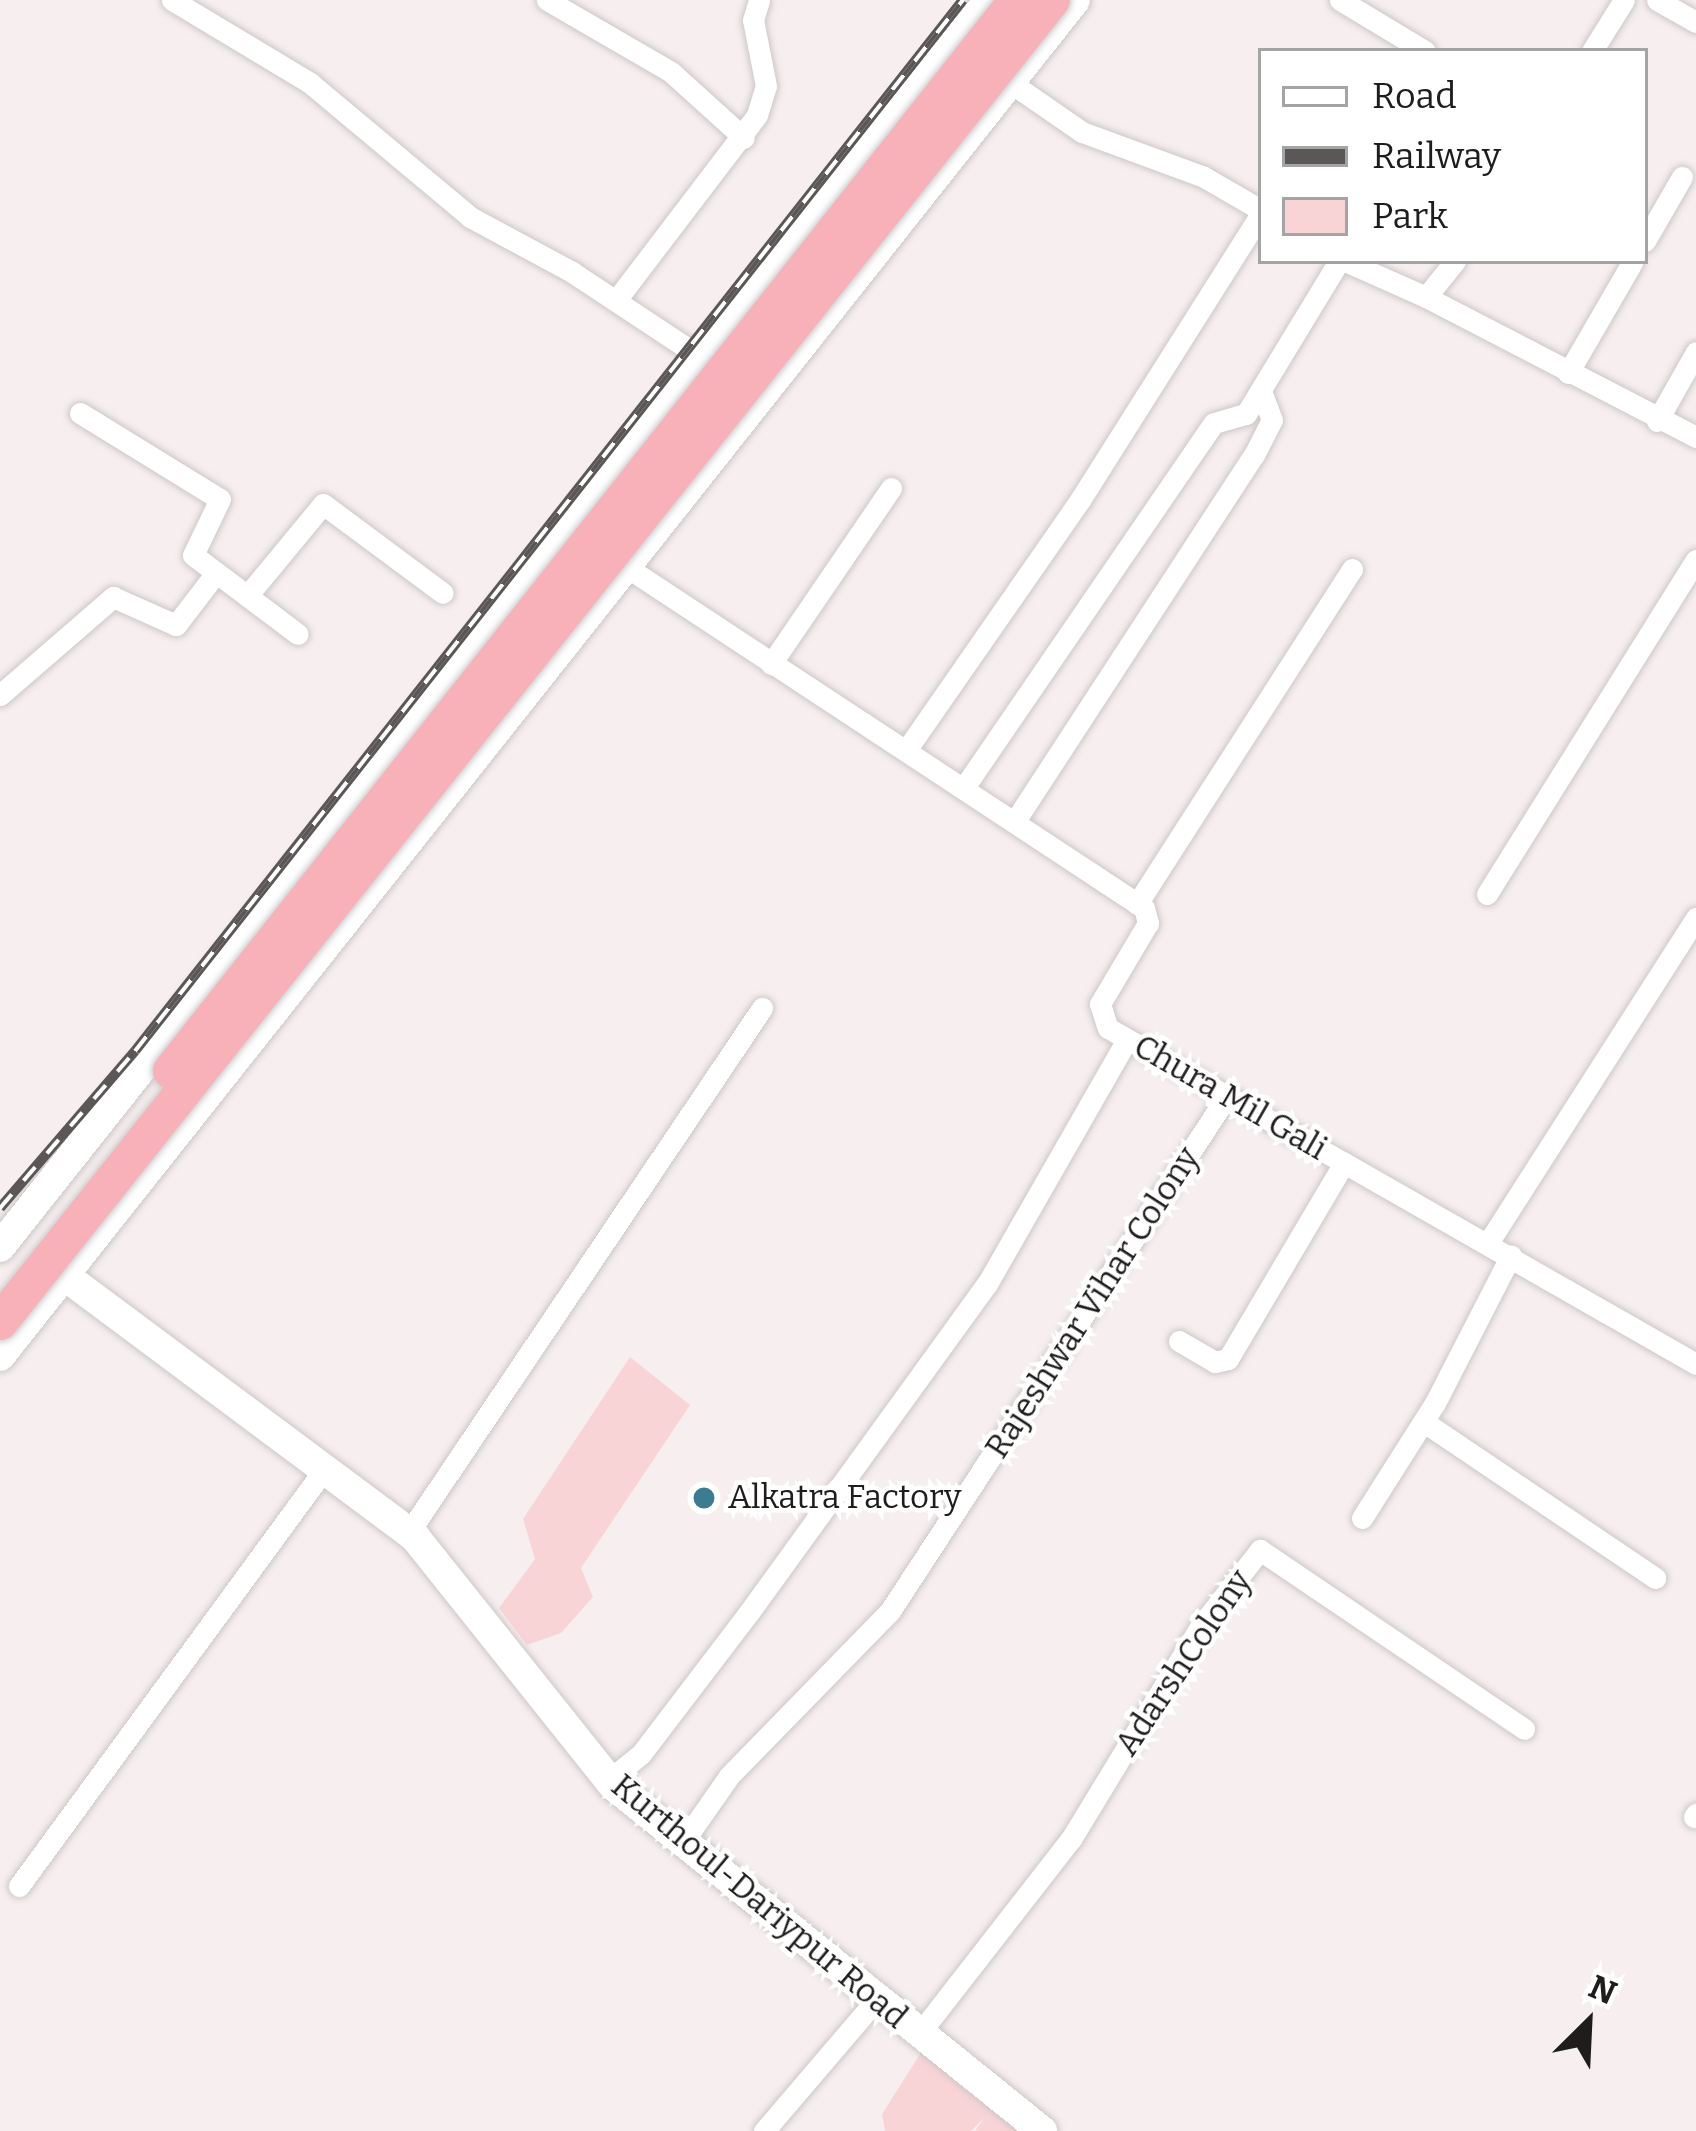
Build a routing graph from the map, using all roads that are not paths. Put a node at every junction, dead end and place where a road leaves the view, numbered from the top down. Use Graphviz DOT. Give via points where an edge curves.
graph roads {
  1 [pos="172,0"];
  2 [pos="547,0"];
  3 [pos="759,0"];
  4 [pos="989,0"];
  5 [pos="1017,0"];
  6 [pos="1052,0"];
  7 [pos="1075,0"];
  8 [pos="1340,0"];
  9 [pos="1624,0"];
  10 [pos="1657,0"];
  11 [pos="1696,22"];
  12 [pos="1420,48"];
  13 [pos="1594,48"];
  14 [pos="1011,83"];
  15 [pos="890,125"];
  16 [pos="743,138"];
  17 [pos="945,169"];
  18 [pos="1682,177"];
  19 [pos="1258,210"];
  20 [pos="1258,217"];
  21 [pos="1648,236"];
  22 [pos="1340,264"];
  23 [pos="1349,264"];
  24 [pos="1453,264"];
  25 [pos="1631,264"];
  26 [pos="1426,297"];
  27 [pos="617,299"];
  28 [pos="1696,352"];
  29 [pos="705,360"];
  30 [pos="1568,373"];
  31 [pos="1261,392"];
  32 [pos="80,413"];
  33 [pos="1657,421"];
  34 [pos="1696,437"];
  35 [pos="891,488"];
  36 [pos="1696,560"];
  37 [pos="628,568"];
  38 [pos="1352,569"];
  39 [pos="216,573"];
  40 [pos="535,576"];
  41 [pos="443,593"];
  42 [pos="247,596"];
  43 [pos="587,620"];
  44 [pos="298,634"];
  45 [pos="771,664"];
  46 [pos="0,695"];
  47 [pos="907,749"];
  48 [pos="965,786"];
  49 [pos="1016,821"];
  50 [pos="1487,894"];
  51 [pos="1137,904"];
  52 [pos="1696,918"];
  53 [pos="762,1008"];
  54 [pos="1127,1040"];
  55 [pos="1227,1096"];
  56 [pos="1343,1163"];
  57 [pos="1489,1243"];
  58 [pos="0,1247"];
  59 [pos="1510,1255"];
  60 [pos="64,1276"];
  61 [pos="0,1285"];
  62 [pos="0,1322"];
  63 [pos="1179,1340"];
  64 [pos="0,1356"];
  65 [pos="1696,1364"];
  66 [pos="1424,1422"];
  67 [pos="323,1471"];
  68 [pos="1362,1518"];
  69 [pos="410,1532"];
  70 [pos="1655,1578"];
  71 [pos="1524,1730"];
  72 [pos="609,1780"];
  73 [pos="683,1842"];
  74 [pos="19,1886"];
  75 [pos="874,2002"];
  76 [pos="919,2034"];
  77 [pos="764,2131"];
  78 [pos="1042,2131"];
  1 -- 27 [label="street" via="310,83 470,217"];
  2 -- 16 [label="street" via="671,72"];
  3 -- 16 [label="street" via="754,29 766,86"];
  4 -- 15 [label="street"];
  5 -- 61 [label="highway, bridge"];
  6 -- 62 [label="highway, bridge"];
  7 -- 14 [label="street"];
  8 -- 12 [label="street"];
  9 -- 13 [label="street"];
  10 -- 11 [label="street"];
  14 -- 17 [label="street"];
  14 -- 19 [label="street" via="1082,132 1204,176"];
  15 -- 17 [label="street"];
  15 -- 29 [label="street"];
  16 -- 27 [label="street"];
  17 -- 37 [label="street"];
  18 -- 21 [label="street"];
  20 -- 47 [label="street" via="1079,500"];
  22 -- 31 [label="street"];
  23 -- 26 [label="street"];
  24 -- 26 [label="street"];
  25 -- 30 [label="street"];
  26 -- 30 [label="street"];
  27 -- 29 [label="street"];
  28 -- 33 [label="street"];
  29 -- 40 [label="street"];
  30 -- 33 [label="street"];
  31 -- 48 [label="street" via="1246,414 1219,417"];
  31 -- 49 [label="street" via="1272,420 1254,455"];
  32 -- 39 [label="street" via="220,499 193,553"];
  33 -- 34 [label="street"];
  35 -- 45 [label="street"];
  36 -- 50 [label="street"];
  37 -- 43 [label="street"];
  37 -- 45 [label="street"];
  38 -- 51 [label="street"];
  39 -- 42 [label="street"];
  39 -- 46 [label="street" via="176,625 113,597"];
  40 -- 43 [label="street"];
  40 -- 58 [label="street"];
  41 -- 42 [label="street" via="323,504"];
  42 -- 44 [label="street"];
  43 -- 60 [label="street"];
  45 -- 47 [label="street"];
  47 -- 48 [label="street"];
  48 -- 49 [label="street"];
  49 -- 51 [label="street"];
  51 -- 54 [label="street, Chura Mil Gali" via="1148,923 1098,1011"];
  52 -- 57 [label="street"];
  53 -- 69 [label="street"];
  54 -- 55 [label="street, Chura Mil Gali"];
  54 -- 72 [label="street" via="987,1284 750,1611 640,1754"];
  55 -- 56 [label="street, Chura Mil Gali"];
  55 -- 73 [label="street, Rajeshwar Vihar Colony" via="890,1610 729,1777"];
  56 -- 57 [label="street, Chura Mil Gali"];
  56 -- 63 [label="street" via="1228,1359 1214,1362"];
  57 -- 59 [label="street, Chura Mil Gali"];
  59 -- 65 [label="street, Chura Mil Gali"];
  59 -- 66 [label="street"];
  60 -- 64 [label="street"];
  60 -- 67 [label="street, Kurthoul-Dariypur Road"];
  66 -- 68 [label="street"];
  66 -- 70 [label="street"];
  67 -- 69 [label="street, Kurthoul-Dariypur Road"];
  67 -- 74 [label="street"];
  69 -- 72 [label="street, Kurthoul-Dariypur Road"];
  71 -- 76 [label="street, AdarshColony" via="1260,1550 1200,1627 1071,1839"];
  72 -- 73 [label="street, Kurthoul-Dariypur Road"];
  73 -- 75 [label="street, Kurthoul-Dariypur Road"];
  75 -- 76 [label="street, Kurthoul-Dariypur Road"];
  75 -- 77 [label="street"];
  76 -- 78 [label="street, Kurthoul-Dariypur Road" via="1003,2092"];
}
